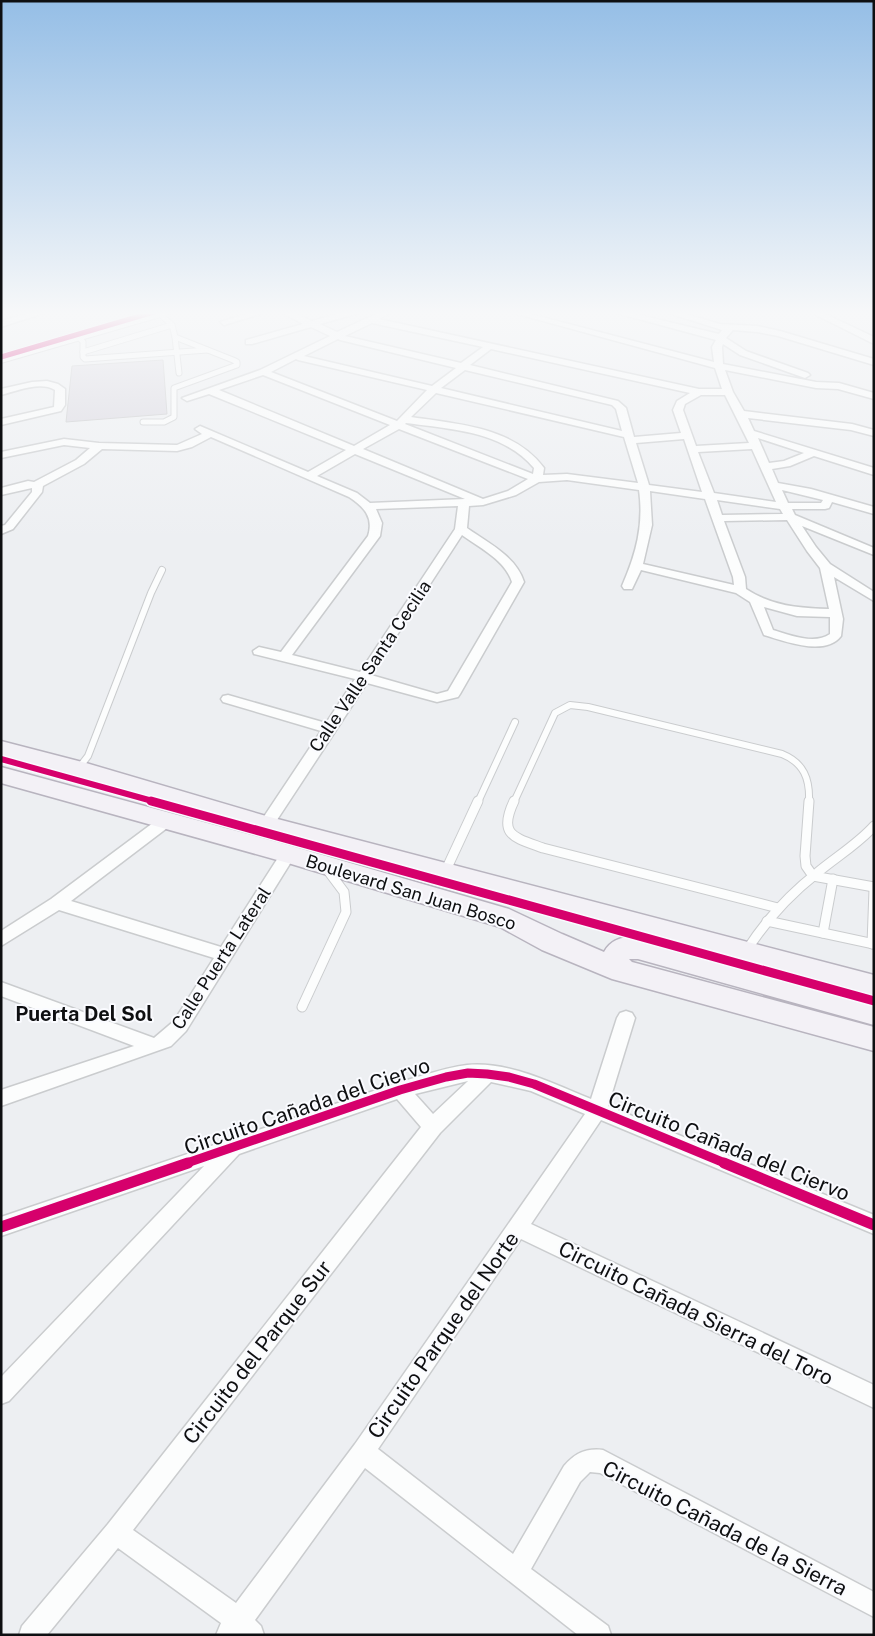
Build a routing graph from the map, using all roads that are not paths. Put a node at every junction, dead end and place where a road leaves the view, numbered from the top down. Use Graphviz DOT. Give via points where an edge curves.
graph roads {
  1 [pos="24,387"];
  2 [pos="59,387"];
  3 [pos="176,387"];
  4 [pos="217,387"];
  5 [pos="305,387"];
  6 [pos="427,387"];
  7 [pos="547,387"];
  8 [pos="678,387"];
  9 [pos="726,387"];
  10 [pos="844,387"];
  11 [pos="434,389"];
  12 [pos="209,390"];
  13 [pos="1,392"];
  14 [pos="699,392"];
  15 [pos="728,392"];
  16 [pos="874,396"];
  17 [pos="187,398"];
  18 [pos="741,414"];
  19 [pos="1,422"];
  20 [pos="143,422"];
  21 [pos="400,422"];
  22 [pos="748,432"];
  23 [pos="786,432"];
  24 [pos="874,434"];
  25 [pos="688,436"];
  26 [pos="628,438"];
  27 [pos="99,446"];
  28 [pos="754,446"];
  29 [pos="354,450"];
  30 [pos="692,450"];
  31 [pos="814,453"];
  32 [pos="1,455"];
  33 [pos="765,467"];
  34 [pos="874,472"];
  35 [pos="309,476"];
  36 [pos="537,479"];
  37 [pos="36,484"];
  38 [pos="774,485"];
  39 [pos="644,487"];
  40 [pos="1,492"];
  41 [pos="709,497"];
  42 [pos="483,502"];
  43 [pos="827,502"];
  44 [pos="464,504"];
  45 [pos="368,506"];
  46 [pos="784,506"];
  47 [pos="874,511"];
  48 [pos="791,517"];
  49 [pos="717,518"];
  50 [pos="816,527"];
  51 [pos="461,529"];
  52 [pos="1,531"];
  53 [pos="874,552"];
  54 [pos="637,566"];
  55 [pos="826,567"];
  56 [pos="162,570"];
  57 [pos="628,586"];
  58 [pos="740,590"];
  59 [pos="874,597"];
  60 [pos="755,600"];
  61 [pos="836,613"];
  62 [pos="259,651"];
  63 [pos="284,657"];
  64 [pos="362,676"];
  65 [pos="228,698"];
  66 [pos="515,722"];
  67 [pos="328,728"];
  68 [pos="1,749"];
  69 [pos="1,767"];
  70 [pos="1,775"];
  71 [pos="72,777"];
  72 [pos="110,806"];
  73 [pos="166,821"];
  74 [pos="266,825"];
  75 [pos="874,826"];
  76 [pos="288,854"];
  77 [pos="323,864"];
  78 [pos="445,872"];
  79 [pos="813,876"];
  80 [pos="833,879"];
  81 [pos="874,889"];
  82 [pos="57,903"];
  83 [pos="778,908"];
  84 [pos="767,921"];
  85 [pos="824,933"];
  86 [pos="1,940"];
  87 [pos="873,944"];
  88 [pos="746,952"];
  89 [pos="223,954"];
  90 [pos="622,971"];
  91 [pos="874,986"];
  92 [pos="1,989"];
  93 [pos="302,1007"];
  94 [pos="874,1013"];
  95 [pos="626,1018"];
  96 [pos="874,1039"];
  97 [pos="155,1046"];
  98 [pos="487,1074"];
  99 [pos="400,1090"];
  100 [pos="1,1098"];
  101 [pos="598,1111"];
  102 [pos="433,1127"];
  103 [pos="233,1149"];
  104 [pos="874,1225"];
  105 [pos="1,1227"];
  106 [pos="518,1228"];
  107 [pos="1,1394"];
  108 [pos="874,1397"];
  109 [pos="363,1452"];
  110 [pos="116,1532"];
  111 [pos="516,1572"];
  112 [pos="874,1605"];
  113 [pos="239,1630"];
  114 [pos="31,1635"];
  115 [pos="599,1635"];
  1 -- 13 [label="street"];
  2 -- 19 [label="street" via="60,405 57,409"];
  3 -- 20 [label="lane" via="173,419"];
  4 -- 12 [label="street"];
  5 -- 21 [label="street"];
  6 -- 11 [label="street"];
  7 -- 26 [label="street" via="615,404 621,408"];
  8 -- 14 [label="street"];
  9 -- 15 [label="street"];
  10 -- 16 [label="street"];
  11 -- 21 [label="street"];
  11 -- 26 [label="street"];
  12 -- 17 [label="street"];
  12 -- 29 [label="street"];
  14 -- 15 [label="street"];
  14 -- 25 [label="street" via="682,401 678,407"];
  15 -- 18 [label="street"];
  18 -- 22 [label="street"];
  18 -- 23 [label="street"];
  21 -- 29 [label="street"];
  21 -- 36 [label="street"];
  21 -- 36 [label="street" via="471,431 503,441 531,456 539,468"];
  22 -- 23 [label="street"];
  22 -- 28 [label="street"];
  23 -- 24 [label="street" via="852,427"];
  23 -- 31 [label="street"];
  25 -- 26 [label="street"];
  25 -- 30 [label="street"];
  26 -- 39 [label="street"];
  27 -- 32 [label="street" via="64,442"];
  27 -- 35 [label="street" via="177,448 188,445 205,431"];
  27 -- 37 [label="street" via="80,462"];
  28 -- 30 [label="street"];
  28 -- 33 [label="street"];
  29 -- 35 [label="street"];
  29 -- 42 [label="street"];
  30 -- 41 [label="street"];
  31 -- 33 [label="street" via="786,464"];
  31 -- 34 [label="street"];
  33 -- 38 [label="street"];
  35 -- 45 [label="street" via="353,495"];
  36 -- 39 [label="street" via="567,477"];
  36 -- 42 [label="street" via="512,494"];
  37 -- 40 [label="street"];
  37 -- 52 [label="street" via="38,492 9,527"];
  38 -- 43 [label="street" via="807,491"];
  38 -- 46 [label="street"];
  39 -- 41 [label="street"];
  39 -- 54 [label="street" via="648,515"];
  41 -- 46 [label="street"];
  41 -- 49 [label="street"];
  42 -- 44 [label="street"];
  43 -- 46 [label="street"];
  43 -- 47 [label="street"];
  43 -- 50 [label="street"];
  44 -- 45 [label="street"];
  44 -- 51 [label="street, Calle Valle Santa Cecilia"];
  45 -- 63 [label="street" via="376,516 378,526 374,536"];
  46 -- 48 [label="street"];
  48 -- 49 [label="street"];
  48 -- 50 [label="street"];
  48 -- 55 [label="street"];
  49 -- 58 [label="street" via="739,577"];
  50 -- 53 [label="street"];
  51 -- 64 [label="street, Calle Valle Santa Cecilia"];
  51 -- 64 [label="street" via="509,564 518,582 456,691 447,697 436,698"];
  54 -- 57 [label="street"];
  54 -- 58 [label="street"];
  55 -- 59 [label="street"];
  55 -- 61 [label="street"];
  56 -- 71 [label="lane" via="88,756"];
  58 -- 60 [label="street"];
  60 -- 61 [label="street" via="797,612"];
  60 -- 61 [label="street" via="768,632 787,638 829,642 836,635"];
  62 -- 63 [label="street"];
  63 -- 64 [label="street"];
  64 -- 67 [label="street, Calle Valle Santa Cecilia"];
  65 -- 67 [label="street"];
  66 -- 78 [label="lane"];
  67 -- 74 [label="street, Calle Valle Santa Cecilia"];
  68 -- 71 [label="main road, Boulevard San Juan Bosco"];
  69 -- 71 [label="main road"];
  70 -- 72 [label="main road, Boulevard San Juan Bosco"];
  71 -- 72 [label="main road"];
  71 -- 74 [label="main road, Boulevard San Juan Bosco"];
  72 -- 73 [label="main road, Boulevard San Juan Bosco"];
  73 -- 76 [label="main road, Boulevard San Juan Bosco"];
  73 -- 82 [label="street"];
  74 -- 78 [label="main road, Boulevard San Juan Bosco"];
  75 -- 79 [label="lane"];
  76 -- 77 [label="main road, Boulevard San Juan Bosco"];
  76 -- 89 [label="street, Calle Puerta Lateral"];
  77 -- 90 [label="main road, Boulevard San Juan Bosco" via="509,918 552,942"];
  77 -- 93 [label="lane" via="344,892 346,912"];
  78 -- 88 [label="main road, Boulevard San Juan Bosco"];
  79 -- 80 [label="lane"];
  79 -- 83 [label="lane"];
  79 -- 83 [label="lane" via="806,866 805,856 809,788 805,772 794,760 775,752 588,707 570,705 556,713 509,813 507,828 514,835 543,848"];
  80 -- 81 [label="lane"];
  80 -- 85 [label="lane"];
  81 -- 87 [label="lane"];
  82 -- 86 [label="street"];
  82 -- 89 [label="street"];
  83 -- 84 [label="lane"];
  84 -- 85 [label="lane"];
  84 -- 88 [label="lane"];
  85 -- 87 [label="lane"];
  88 -- 91 [label="main road, Boulevard San Juan Bosco"];
  89 -- 97 [label="street, Calle Puerta Lateral" via="180,1026"];
  90 -- 94 [label="main road" via="615,959 617,952 624,947 638,948"];
  90 -- 96 [label="main road, Boulevard San Juan Bosco"];
  92 -- 97 [label="street"];
  95 -- 101 [label="street, Circuito Parque del Norte"];
  97 -- 100 [label="street, Calle Puerta Lateral"];
  98 -- 99 [label="street, Circuito Cañada del Ciervo" via="468,1073"];
  98 -- 101 [label="street, Circuito Cañada del Ciervo" via="534,1084"];
  98 -- 102 [label="street, Circuito del Parque Sur"];
  99 -- 102 [label="street"];
  99 -- 103 [label="street, Circuito Cañada del Ciervo"];
  101 -- 104 [label="street, Circuito Cañada del Ciervo"];
  101 -- 106 [label="street, Circuito Parque del Norte"];
  102 -- 110 [label="street, Circuito del Parque Sur"];
  103 -- 105 [label="street, Circuito Cañada del Ciervo"];
  103 -- 107 [label="street"];
  106 -- 108 [label="street, Circuito Cañada Sierra del Toro"];
  106 -- 109 [label="street, Circuito Parque del Norte"];
  109 -- 111 [label="street"];
  109 -- 113 [label="street, Circuito Parque del Norte"];
  110 -- 113 [label="street"];
  110 -- 114 [label="street, Circuito del Parque Sur"];
  111 -- 112 [label="street, Circuito Cañada de la Sierra" via="572,1474 580,1464 590,1460 603,1462"];
  111 -- 115 [label="street"];
}
